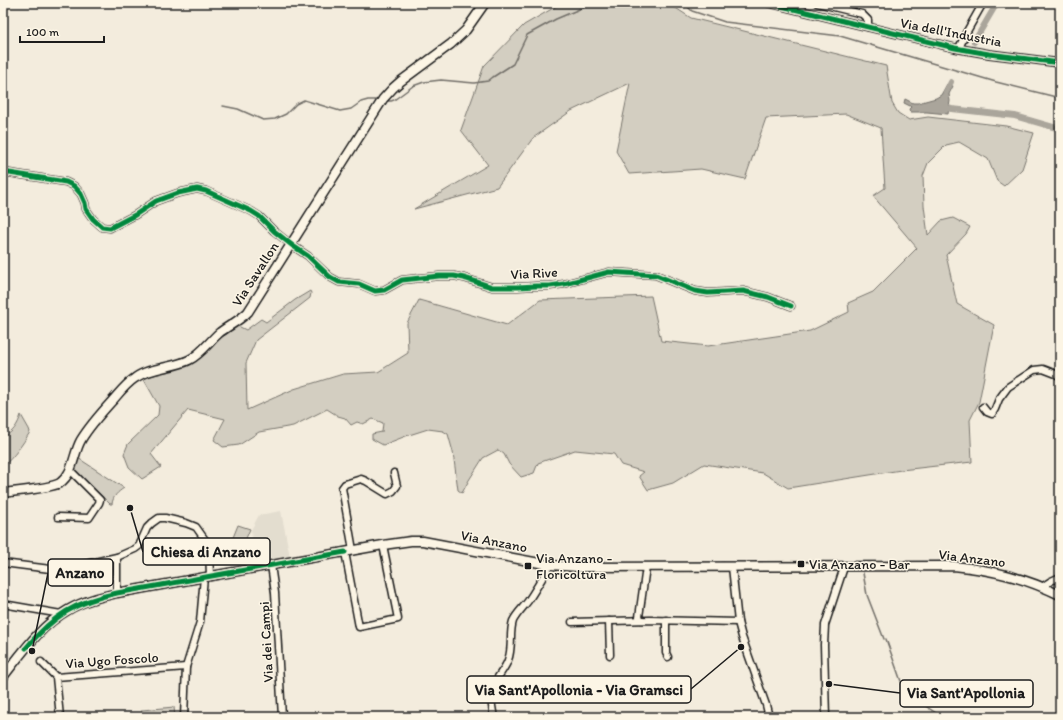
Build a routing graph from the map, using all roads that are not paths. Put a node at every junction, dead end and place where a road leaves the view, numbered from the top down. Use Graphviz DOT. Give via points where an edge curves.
graph roads {
  1 [pos="485,3"];
  2 [pos="769,3"];
  3 [pos="817,3"];
  4 [pos="983,3"];
  5 [pos="868,27"];
  6 [pos="959,48"];
  7 [pos="1060,62"];
  8 [pos="3,172"];
  9 [pos="291,244"];
  10 [pos="791,306"];
  11 [pos="1060,377"];
  12 [pos="983,407"];
  13 [pos="70,471"];
  14 [pos="394,473"];
  15 [pos="3,493"];
  16 [pos="58,517"];
  17 [pos="383,545"];
  18 [pos="349,551"];
  19 [pos="117,557"];
  20 [pos="3,563"];
  21 [pos="271,565"];
  22 [pos="550,565"];
  23 [pos="844,566"];
  24 [pos="646,567"];
  25 [pos="732,567"];
  26 [pos="207,577"];
  27 [pos="1060,577"];
  28 [pos="1042,587"];
  29 [pos="117,593"];
  30 [pos="1060,594"];
  31 [pos="3,604"];
  32 [pos="61,614"];
  33 [pos="642,620"];
  34 [pos="666,620"];
  35 [pos="609,621"];
  36 [pos="572,622"];
  37 [pos="738,622"];
  38 [pos="610,655"];
  39 [pos="668,657"];
  40 [pos="41,662"];
  41 [pos="186,667"];
  42 [pos="3,676"];
  43 [pos="56,676"];
  44 [pos="60,717"];
  45 [pos="184,717"];
  46 [pos="282,717"];
  47 [pos="494,717"];
  48 [pos="769,717"];
  49 [pos="826,717"];
  1 -- 9 [label="main road, Via Savallon" via="466,30 451,44 392,88"];
  2 -- 5 [label="street, Via dell'Industria"];
  3 -- 5 [label="street" via="862,14 868,20"];
  4 -- 6 [label="street"];
  5 -- 6 [label="street, Via dell'Industria"];
  6 -- 7 [label="street, Via dell'Industria"];
  8 -- 9 [label="street, Via Rive" via="66,182 74,186 86,203 86,209 92,219 102,227 110,228 163,198 197,189 206,191 251,211"];
  9 -- 10 [label="street, Via Rive" via="339,282 359,284 375,291 384,290 402,280 439,276 454,276 492,287 518,287 564,284 609,272 656,275 695,291 708,293 743,291"];
  9 -- 13 [label="main road, Via Savallon" via="242,318 217,335 190,359 139,375 126,386 87,430"];
  11 -- 12 [label="street" via="1051,371 1034,370 1008,387 992,414"];
  13 -- 15 [label="main road, Via Savallon" via="59,483 48,487"];
  13 -- 16 [label="street" via="100,500 89,518"];
  14 -- 18 [label="street" via="397,486 387,494 361,480 345,484 342,488"];
  17 -- 18 [label="main road, Via Anzano"];
  17 -- 18 [label="street" via="398,620 359,627"];
  17 -- 22 [label="main road, Via Anzano" via="423,541"];
  18 -- 21 [label="main road, Via Anzano"];
  19 -- 20 [label="street" via="58,570"];
  19 -- 26 [label="street" via="139,546 152,522 165,518 196,527 210,549"];
  19 -- 29 [label="street"];
  21 -- 26 [label="main road, Via Anzano"];
  21 -- 46 [label="street, Via dei Campi"];
  22 -- 24 [label="main road, Via Anzano"];
  22 -- 47 [label="street" via="512,626 508,661 492,688"];
  23 -- 25 [label="main road, Via Anzano"];
  23 -- 28 [label="main road, Via Anzano" via="959,566 1009,575"];
  23 -- 49 [label="street" via="824,625"];
  24 -- 25 [label="main road, Via Anzano"];
  24 -- 33 [label="street" via="639,617"];
  25 -- 37 [label="street"];
  26 -- 29 [label="main road, Via Anzano"];
  26 -- 41 [label="street" via="200,622"];
  27 -- 28 [label="street"];
  28 -- 30 [label="main road, Via Anzano"];
  29 -- 32 [label="main road, Via Anzano" via="88,601"];
  31 -- 32 [label="street"];
  32 -- 42 [label="main road, Via Anzano" via="37,635"];
  33 -- 34 [label="street"];
  33 -- 35 [label="street"];
  34 -- 37 [label="street"];
  34 -- 39 [label="street"];
  35 -- 36 [label="street"];
  35 -- 38 [label="street"];
  37 -- 48 [label="street"];
  40 -- 43 [label="street"];
  41 -- 43 [label="street, Via Ugo Foscolo"];
  41 -- 45 [label="street"];
  43 -- 44 [label="street, Via Ugo Foscolo"];
}
